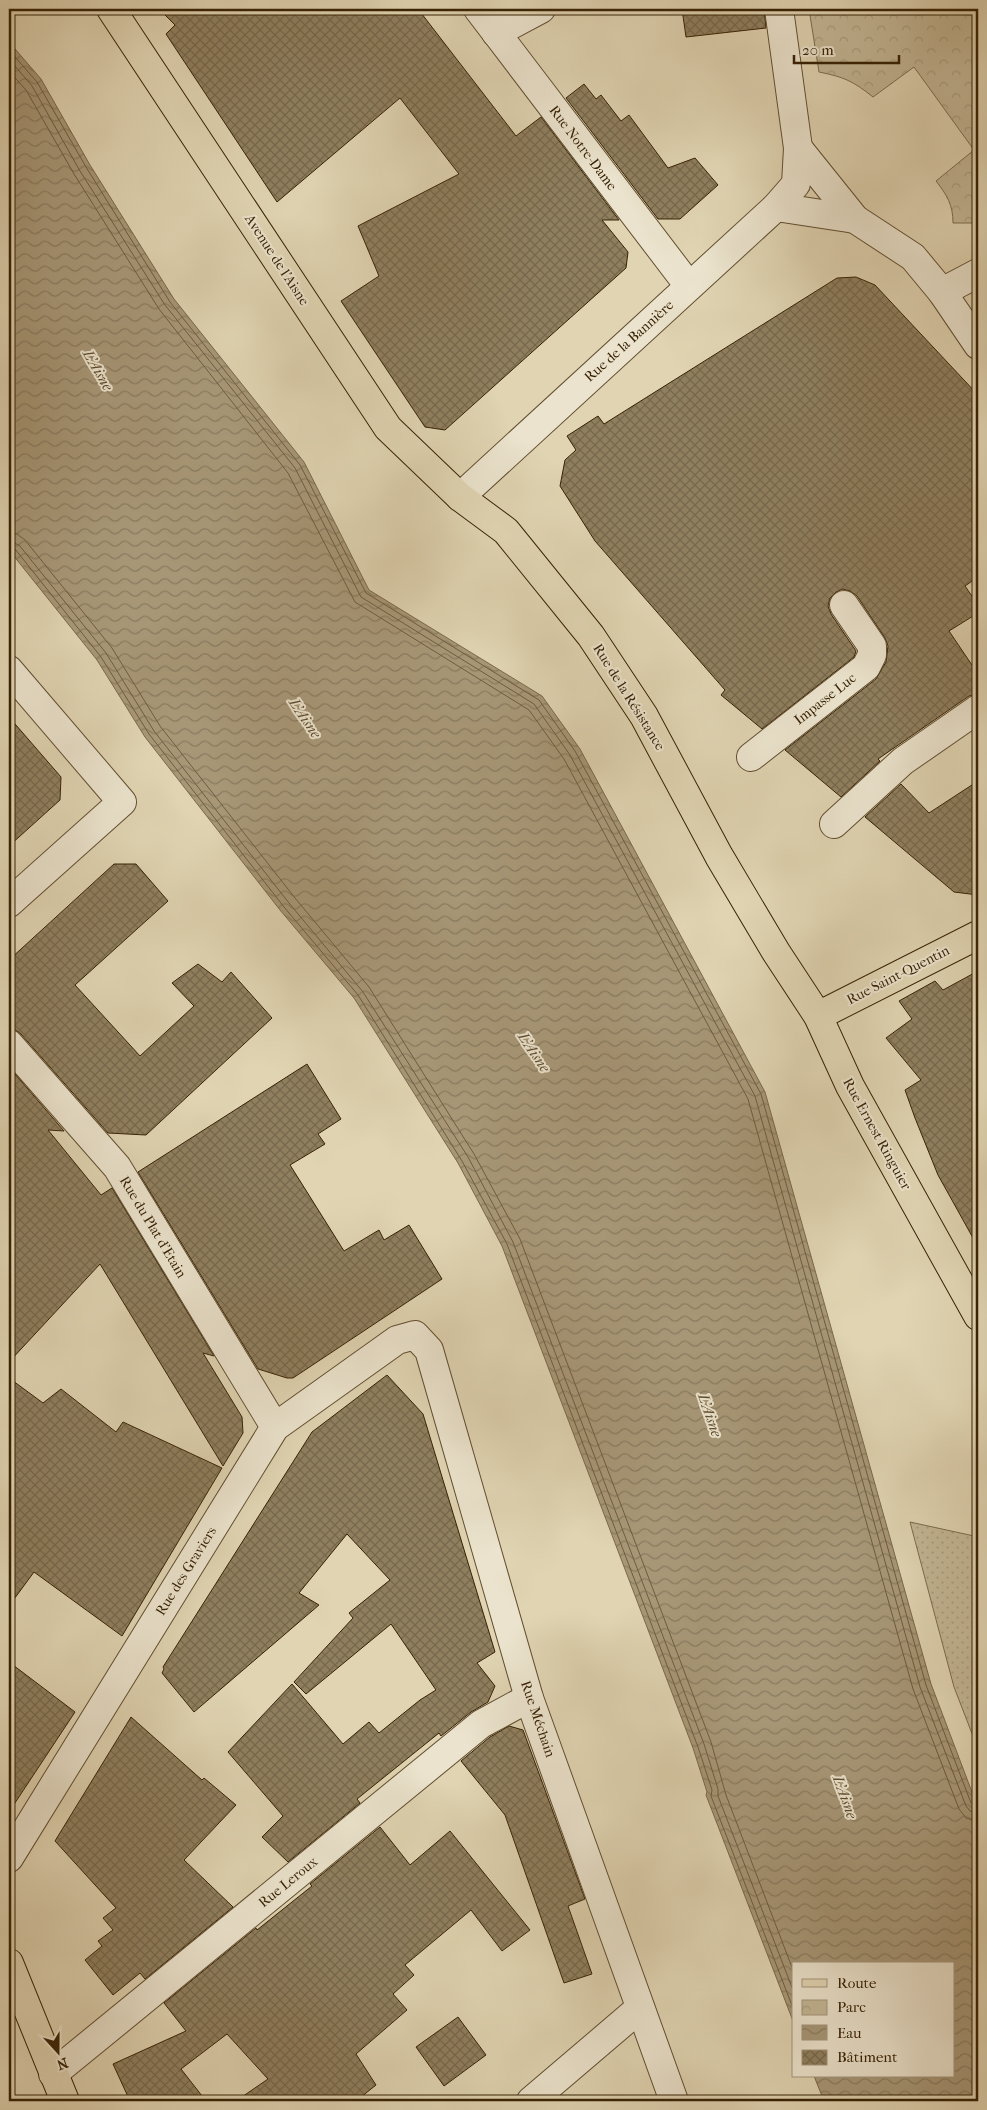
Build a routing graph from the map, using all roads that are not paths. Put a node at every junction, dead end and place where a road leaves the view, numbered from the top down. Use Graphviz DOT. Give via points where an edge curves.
graph roads {
  1 [pos="111,9"];
  2 [pos="478,9"];
  3 [pos="541,9"];
  4 [pos="780,9"];
  5 [pos="496,33"];
  6 [pos="798,148"];
  7 [pos="776,207"];
  8 [pos="855,218"];
  9 [pos="978,273"];
  10 [pos="689,286"];
  11 [pos="942,292"];
  12 [pos="978,345"];
  13 [pos="460,497"];
  14 [pos="844,606"];
  15 [pos="9,670"];
  16 [pos="978,709"];
  17 [pos="751,757"];
  18 [pos="834,824"];
  19 [pos="9,904"];
  20 [pos="972,938"];
  21 [pos="776,952"];
  22 [pos="818,1016"];
  23 [pos="9,1044"];
  24 [pos="978,1316"];
  25 [pos="415,1335"];
  26 [pos="274,1427"];
  27 [pos="530,1698"];
  28 [pos="9,1858"];
  29 [pos="9,1963"];
  30 [pos="640,2008"];
  31 [pos="53,2074"];
  32 [pos="65,2101"];
  33 [pos="531,2101"];
  34 [pos="674,2101"];
  1 -- 13 [label="main road, Avenue de l'Aisne" via="388,428"];
  2 -- 5 [label="street, Rue Notre-Dame"];
  3 -- 5 [label="street"];
  4 -- 6 [label="street"];
  5 -- 10 [label="street, Rue Notre-Dame"];
  6 -- 7 [label="street, Rue de la Bannière" via="796,184"];
  6 -- 8 [label="street"];
  7 -- 8 [label="street"];
  7 -- 10 [label="street, Rue de la Bannière"];
  8 -- 11 [label="street" via="913,257"];
  9 -- 11 [label="street"];
  10 -- 13 [label="street, Rue de la Bannière"];
  11 -- 12 [label="street"];
  13 -- 21 [label="main road, Rue de la Résistance" via="506,531 591,636 644,716 719,856"];
  14 -- 17 [label="street, Impasse Luc" via="872,646 866,667"];
  15 -- 19 [label="street" via="122,802"];
  16 -- 18 [label="street" via="903,761"];
  20 -- 22 [label="main road, Rue Saint-Quentin"];
  21 -- 22 [label="main road, Rue Ernest Ringuier"];
  22 -- 24 [label="main road, Rue Ernest Ringuier" via="850,1086"];
  23 -- 26 [label="street, Rue du Plat d'Etain" via="116,1168"];
  25 -- 26 [label="street, Rue des Graviers" via="397,1340"];
  25 -- 27 [label="street, Rue Méchain" via="429,1350"];
  26 -- 28 [label="street, Rue des Graviers"];
  27 -- 30 [label="street, Rue Méchain"];
  27 -- 31 [label="street, Rue Leroux" via="481,1724"];
  29 -- 31 [label="main road"];
  30 -- 33 [label="street"];
  30 -- 34 [label="street, Rue Méchain"];
  31 -- 32 [label="main road"];
}
